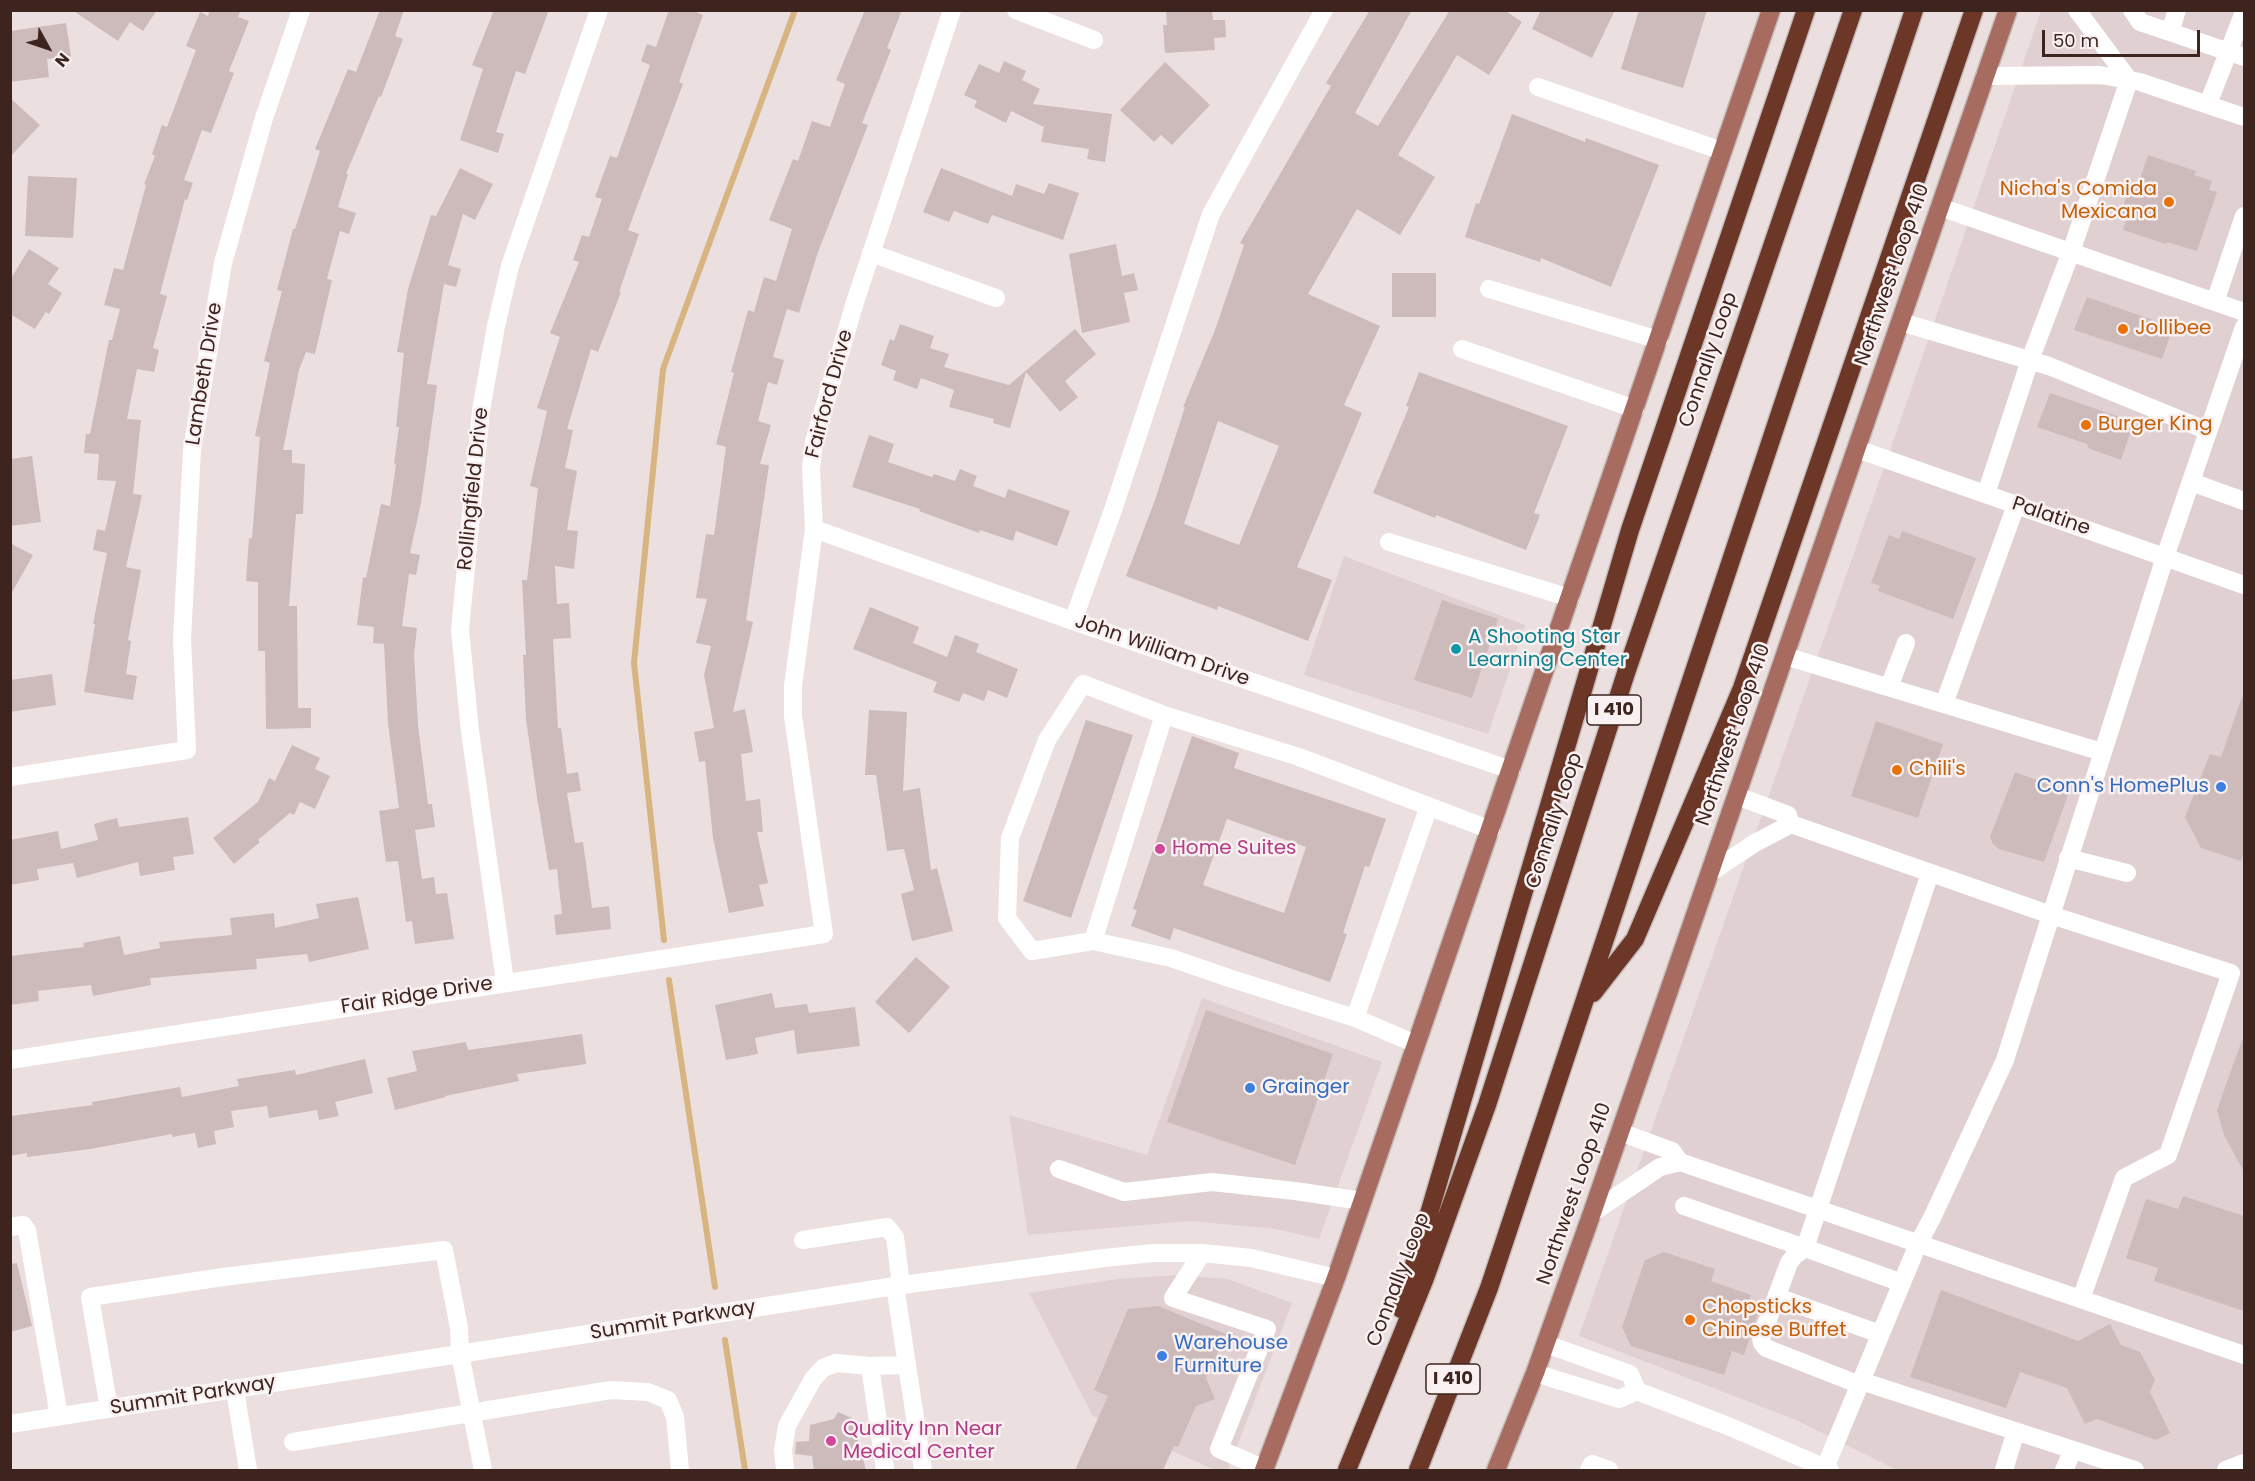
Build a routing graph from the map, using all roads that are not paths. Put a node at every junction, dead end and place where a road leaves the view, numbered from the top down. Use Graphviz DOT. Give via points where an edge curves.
graph roads {
  1 [pos="302,10"];
  2 [pos="599,10"];
  3 [pos="952,10"];
  4 [pos="1016,10"];
  5 [pos="1324,10"];
  6 [pos="1771,10"];
  7 [pos="1806,10"];
  8 [pos="1853,10"];
  9 [pos="1914,10"];
  10 [pos="1974,10"];
  11 [pos="2008,10"];
  12 [pos="2077,10"];
  13 [pos="2132,10"];
  14 [pos="2177,10"];
  15 [pos="2244,12"];
  16 [pos="2170,32"];
  17 [pos="1094,40"];
  18 [pos="2237,54"];
  19 [pos="1985,76"];
  20 [pos="2129,80"];
  21 [pos="1538,87"];
  22 [pos="2208,104"];
  23 [pos="2244,117"];
  24 [pos="1722,151"];
  25 [pos="1940,207"];
  26 [pos="2244,216"];
  27 [pos="2071,252"];
  28 [pos="871,253"];
  29 [pos="1490,289"];
  30 [pos="996,298"];
  31 [pos="2215,302"];
  32 [pos="2244,312"];
  33 [pos="1901,322"];
  34 [pos="2244,327"];
  35 [pos="1659,340"];
  36 [pos="1462,349"];
  37 [pos="2030,360"];
  38 [pos="1635,409"];
  39 [pos="2208,431"];
  40 [pos="1857,449"];
  41 [pos="2190,482"];
  42 [pos="1986,494"];
  43 [pos="2244,501"];
  44 [pos="2016,505"];
  45 [pos="814,529"];
  46 [pos="1389,542"];
  47 [pos="2165,557"];
  48 [pos="2244,585"];
  49 [pos="1570,598"];
  50 [pos="1073,621"];
  51 [pos="1906,643"];
  52 [pos="1785,656"];
  53 [pos="1889,687"];
  54 [pos="1944,704"];
  55 [pos="1164,716"];
  56 [pos="2102,752"];
  57 [pos="1511,770"];
  58 [pos="10,777"];
  59 [pos="1737,796"];
  60 [pos="1429,806"];
  61 [pos="1791,824"];
  62 [pos="1491,830"];
  63 [pos="2068,858"];
  64 [pos="1711,872"];
  65 [pos="1930,873"];
  66 [pos="2127,873"];
  67 [pos="2050,915"];
  68 [pos="824,934"];
  69 [pos="1093,941"];
  70 [pos="505,982"];
  71 [pos="1584,1004"];
  72 [pos="1355,1018"];
  73 [pos="1416,1044"];
  74 [pos="10,1060"];
  75 [pos="1620,1132"];
  76 [pos="1680,1162"];
  77 [pos="1059,1169"];
  78 [pos="1362,1202"];
  79 [pos="1684,1206"];
  80 [pos="1818,1209"];
  81 [pos="1592,1213"];
  82 [pos="10,1227"];
  83 [pos="803,1240"];
  84 [pos="1918,1244"];
  85 [pos="1805,1248"];
  86 [pos="1202,1253"];
  87 [pos="1336,1278"];
  88 [pos="1902,1283"];
  89 [pos="898,1285"];
  90 [pos="1777,1297"];
  91 [pos="2081,1299"];
  92 [pos="1880,1334"];
  93 [pos="1546,1344"];
  94 [pos="460,1354"];
  95 [pos="2244,1355"];
  96 [pos="907,1365"];
  97 [pos="870,1366"];
  98 [pos="1535,1373"];
  99 [pos="1860,1383"];
  100 [pos="236,1389"];
  101 [pos="1637,1391"];
  102 [pos="1372,1408"];
  103 [pos="109,1409"];
  104 [pos="471,1414"];
  105 [pos="59,1416"];
  106 [pos="10,1424"];
  107 [pos="2016,1431"];
  108 [pos="293,1442"];
  109 [pos="2073,1450"];
  110 [pos="2244,1463"];
  111 [pos="1827,1469"];
  112 [pos="248,1470"];
  113 [pos="483,1470"];
  114 [pos="680,1470"];
  115 [pos="785,1470"];
  116 [pos="885,1470"];
  117 [pos="923,1470"];
  118 [pos="1265,1470"];
  119 [pos="1347,1470"];
  120 [pos="1418,1470"];
  121 [pos="1496,1470"];
  122 [pos="1590,1470"];
  123 [pos="1609,1470"];
  124 [pos="2004,1470"];
  125 [pos="2064,1470"];
  126 [pos="2132,1470"];
  127 [pos="2226,1470"];
  1 -- 58 [label="street, Lambeth Drive" via="264,118 223,263 192,450 182,639 187,750"];
  2 -- 70 [label="street, Rollingfield Drive" via="510,266 479,433 460,630"];
  3 -- 28 [label="street, Fairford Drive"];
  4 -- 17 [label="street"];
  5 -- 50 [label="street" via="1211,214"];
  6 -- 24 [label="main road"];
  7 -- 102 [label="highway" via="1630,530"];
  8 -- 102 [label="highway, Connally Loop / I 410" via="1626,673 1487,1106 1425,1278"];
  9 -- 71 [label="highway, I 410"];
  10 -- 71 [label="highway" via="1742,688 1635,939"];
  11 -- 19 [label="main road, Northwest Loop 410"];
  12 -- 20 [label="street"];
  13 -- 16 [label="street" via="2140,22"];
  14 -- 16 [label="street"];
  15 -- 18 [label="street"];
  16 -- 18 [label="street"];
  18 -- 22 [label="street"];
  19 -- 20 [label="street" via="2100,75"];
  19 -- 25 [label="main road, Northwest Loop 410"];
  20 -- 22 [label="street"];
  20 -- 27 [label="street"];
  21 -- 24 [label="street"];
  22 -- 23 [label="street"];
  24 -- 35 [label="main road"];
  25 -- 27 [label="street"];
  25 -- 33 [label="main road, Northwest Loop 410"];
  26 -- 31 [label="street"];
  27 -- 31 [label="street"];
  27 -- 37 [label="street"];
  28 -- 30 [label="street"];
  28 -- 45 [label="street, Fairford Drive" via="814,442"];
  29 -- 35 [label="street"];
  31 -- 32 [label="street"];
  33 -- 37 [label="street"];
  33 -- 40 [label="main road, Northwest Loop 410"];
  34 -- 39 [label="street"];
  35 -- 38 [label="main road"];
  36 -- 38 [label="street"];
  37 -- 39 [label="street"];
  37 -- 42 [label="street"];
  38 -- 49 [label="main road"];
  39 -- 41 [label="street"];
  40 -- 42 [label="street, Palatine"];
  40 -- 52 [label="main road, Northwest Loop 410"];
  41 -- 43 [label="street"];
  41 -- 47 [label="street"];
  42 -- 44 [label="street, Palatine"];
  44 -- 47 [label="street, Palatine"];
  44 -- 54 [label="street"];
  45 -- 50 [label="street, John William Drive"];
  45 -- 68 [label="street, Fairford Drive" via="793,716"];
  46 -- 49 [label="street"];
  47 -- 48 [label="street, Palatine"];
  47 -- 56 [label="street"];
  49 -- 57 [label="main road"];
  50 -- 57 [label="street, John William Drive"];
  51 -- 53 [label="street"];
  52 -- 53 [label="street"];
  52 -- 59 [label="main road, Northwest Loop 410"];
  53 -- 54 [label="street"];
  54 -- 56 [label="street"];
  55 -- 60 [label="street" via="1299,757"];
  55 -- 69 [label="street"];
  55 -- 69 [label="street" via="1083,684 1047,740 1010,838 1007,918 1032,951"];
  56 -- 63 [label="street"];
  57 -- 62 [label="main road"];
  59 -- 61 [label="street" via="1788,815"];
  59 -- 64 [label="main road, Northwest Loop 410"];
  60 -- 62 [label="street"];
  60 -- 72 [label="street"];
  61 -- 64 [label="street"];
  61 -- 65 [label="street"];
  62 -- 73 [label="main road"];
  63 -- 66 [label="street"];
  63 -- 67 [label="street"];
  64 -- 75 [label="main road, Northwest Loop 410"];
  65 -- 67 [label="street"];
  65 -- 80 [label="street"];
  67 -- 84 [label="street" via="2005,1060"];
  67 -- 91 [label="street" via="2231,973 2168,1155 2124,1178"];
  68 -- 70 [label="street, Fair Ridge Drive"];
  69 -- 72 [label="street" via="1171,958"];
  70 -- 74 [label="street, Fair Ridge Drive"];
  71 -- 120 [label="highway, I 410" via="1489,1288"];
  72 -- 73 [label="street"];
  73 -- 78 [label="main road"];
  75 -- 76 [label="street" via="1672,1151"];
  75 -- 81 [label="main road, Northwest Loop 410"];
  76 -- 80 [label="street"];
  76 -- 81 [label="street" via="1660,1167"];
  77 -- 78 [label="street" via="1124,1192 1212,1182"];
  78 -- 87 [label="main road"];
  79 -- 85 [label="street"];
  80 -- 84 [label="street"];
  80 -- 85 [label="street"];
  81 -- 93 [label="main road, Northwest Loop 410"];
  82 -- 105 [label="street" via="23,1225 27,1230"];
  83 -- 89 [label="street" via="887,1227 895,1237"];
  84 -- 88 [label="street"];
  84 -- 91 [label="street"];
  85 -- 88 [label="street"];
  85 -- 90 [label="street" via="1789,1263"];
  86 -- 87 [label="street, Summit Parkway" via="1251,1258"];
  86 -- 89 [label="street, Summit Parkway" via="1104,1258"];
  86 -- 118 [label="street" via="1173,1298 1268,1329 1219,1449"];
  87 -- 118 [label="main road"];
  88 -- 92 [label="street"];
  89 -- 94 [label="street, Summit Parkway"];
  89 -- 96 [label="street"];
  90 -- 92 [label="street"];
  90 -- 99 [label="street" via="1761,1338 1766,1348"];
  91 -- 95 [label="street"];
  92 -- 99 [label="street"];
  93 -- 98 [label="main road, Northwest Loop 410"];
  93 -- 101 [label="street" via="1630,1374"];
  94 -- 100 [label="street, Summit Parkway"];
  94 -- 103 [label="street" via="444,1250 90,1297"];
  94 -- 104 [label="street"];
  96 -- 97 [label="street"];
  96 -- 117 [label="street"];
  97 -- 115 [label="street" via="836,1363 823,1368 813,1379 787,1426"];
  97 -- 116 [label="street"];
  98 -- 101 [label="street" via="1619,1399"];
  98 -- 121 [label="main road, Northwest Loop 410"];
  99 -- 107 [label="street"];
  99 -- 111 [label="street"];
  100 -- 103 [label="street, Summit Parkway"];
  100 -- 112 [label="street"];
  101 -- 111 [label="street"];
  102 -- 119 [label="highway, Connally Loop / I 410"];
  103 -- 105 [label="street, Summit Parkway"];
  104 -- 108 [label="street"];
  104 -- 113 [label="street"];
  104 -- 114 [label="street" via="611,1390 648,1392 668,1400 675,1417"];
  105 -- 106 [label="street, Summit Parkway"];
  107 -- 109 [label="street"];
  107 -- 124 [label="street"];
  109 -- 125 [label="street"];
  109 -- 126 [label="street"];
  110 -- 127 [label="street"];
  122 -- 123 [label="street" via="1592,1464"];
}
